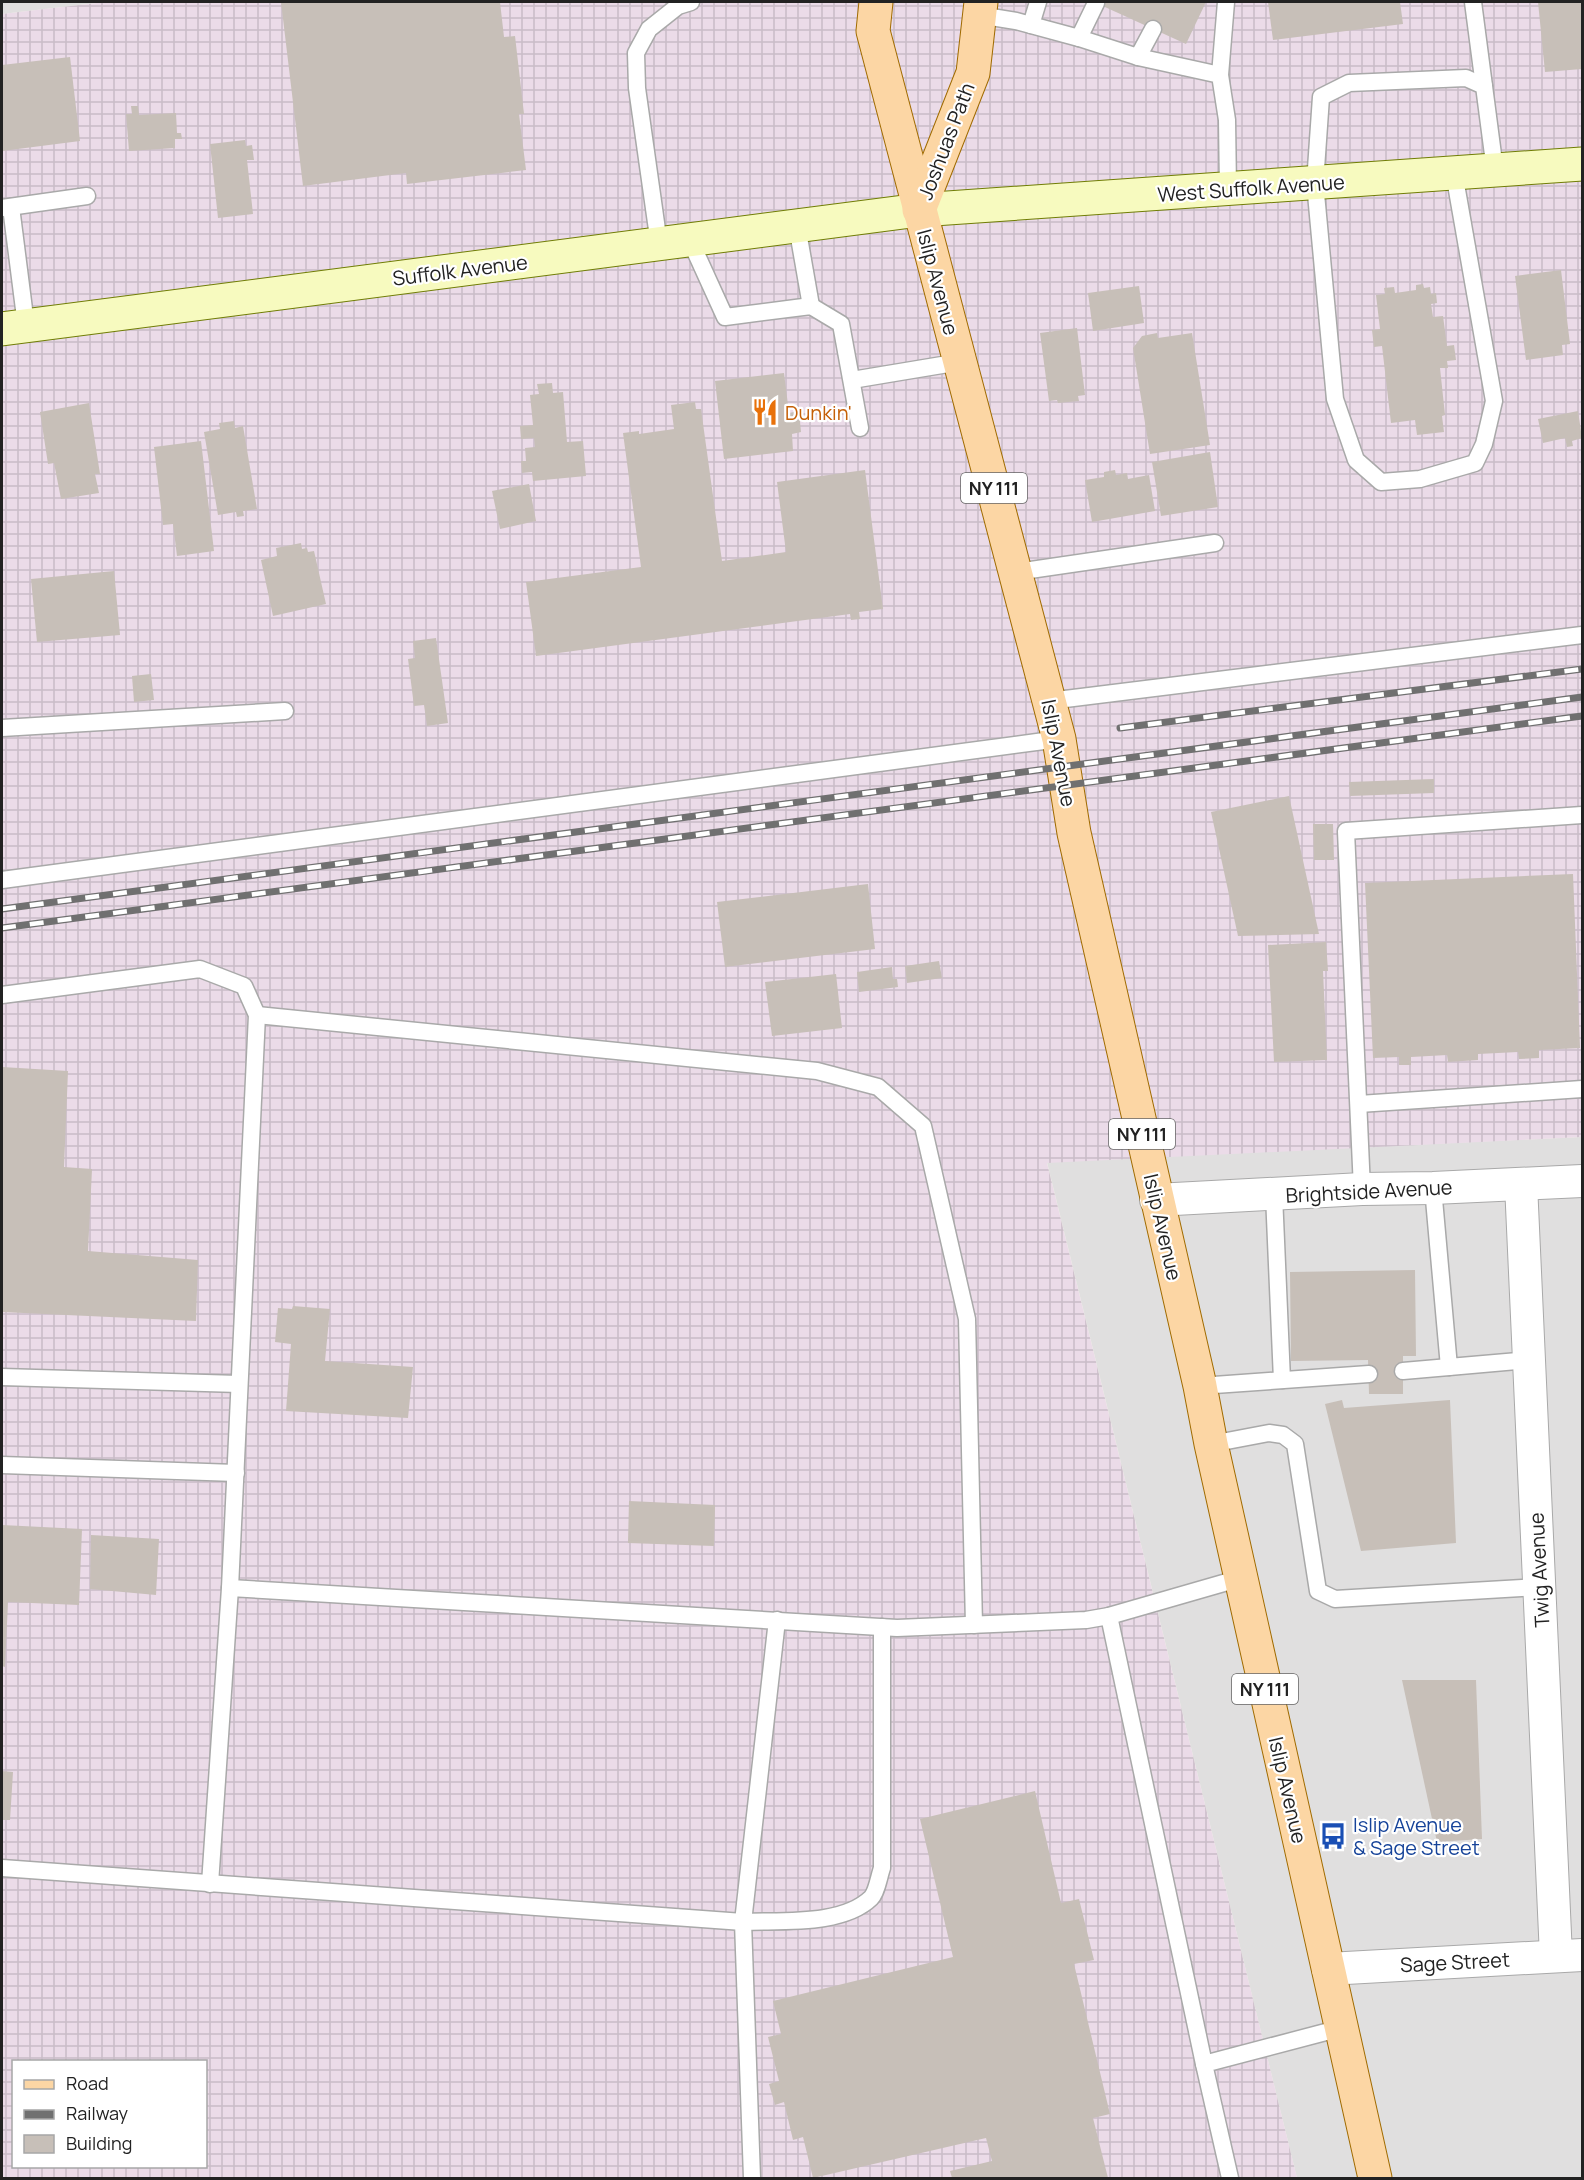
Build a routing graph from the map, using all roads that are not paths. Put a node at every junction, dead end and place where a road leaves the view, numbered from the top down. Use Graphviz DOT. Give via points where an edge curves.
graph roads {
  1 [pos="691,2"];
  2 [pos="876,2"];
  3 [pos="1038,2"];
  4 [pos="1226,2"];
  5 [pos="1473,2"];
  6 [pos="1096,3"];
  7 [pos="980,8"];
  8 [pos="1031,25"];
  9 [pos="1153,29"];
  10 [pos="1079,38"];
  11 [pos="1137,57"];
  12 [pos="1220,75"];
  13 [pos="1484,86"];
  14 [pos="1582,164"];
  15 [pos="1495,170"];
  16 [pos="1454,173"];
  17 [pos="1315,183"];
  18 [pos="1228,189"];
  19 [pos="87,196"];
  20 [pos="6,208"];
  21 [pos="919,210"];
  22 [pos="797,226"];
  23 [pos="674,242"];
  24 [pos="811,306"];
  25 [pos="14,327"];
  26 [pos="960,362"];
  27 [pos="852,380"];
  28 [pos="860,428"];
  29 [pos="1215,543"];
  30 [pos="1016,572"];
  31 [pos="1582,635"];
  32 [pos="1049,701"];
  33 [pos="285,711"];
  34 [pos="2,728"];
  35 [pos="1059,739"];
  36 [pos="1582,815"];
  37 [pos="2,880"];
  38 [pos="2,995"];
  39 [pos="257,1015"];
  40 [pos="1582,1089"];
  41 [pos="1359,1104"];
  42 [pos="1582,1180"];
  43 [pos="1521,1184"];
  44 [pos="1433,1188"];
  45 [pos="1362,1189"];
  46 [pos="1274,1195"];
  47 [pos="1156,1200"];
  48 [pos="1529,1360"];
  49 [pos="1449,1367"];
  50 [pos="1403,1371"];
  51 [pos="1369,1374"];
  52 [pos="2,1377"];
  53 [pos="1282,1380"];
  54 [pos="239,1384"];
  55 [pos="1200,1386"];
  56 [pos="1211,1444"];
  57 [pos="2,1465"];
  58 [pos="236,1473"];
  59 [pos="1241,1578"];
  60 [pos="1539,1587"];
  61 [pos="230,1588"];
  62 [pos="1109,1616"];
  63 [pos="777,1620"];
  64 [pos="974,1625"];
  65 [pos="882,1627"];
  66 [pos="2,1868"];
  67 [pos="210,1884"];
  68 [pos="743,1922"];
  69 [pos="1569,1955"];
  70 [pos="1328,1969"];
  71 [pos="1341,2028"];
  72 [pos="1204,2064"];
  73 [pos="752,2178"];
  74 [pos="1230,2178"];
  75 [pos="1375,2178"];
  1 -- 23 [label="lane" via="678,6 649,29 636,53 637,88"];
  2 -- 21 [label="main road, Joshuas Path / NY 111" via="873,31"];
  3 -- 8 [label="lane"];
  4 -- 12 [label="lane"];
  5 -- 13 [label="lane"];
  6 -- 10 [label="lane"];
  7 -- 8 [label="lane"];
  7 -- 21 [label="main road, Joshuas Path" via="973,73"];
  8 -- 10 [label="lane"];
  9 -- 11 [label="lane"];
  10 -- 11 [label="lane"];
  11 -- 12 [label="lane"];
  12 -- 18 [label="lane" via="1227,120"];
  13 -- 15 [label="lane"];
  13 -- 17 [label="lane" via="1466,78 1349,82 1321,97"];
  14 -- 15 [label="main road, West Suffolk Avenue"];
  15 -- 16 [label="main road, West Suffolk Avenue"];
  16 -- 17 [label="main road, West Suffolk Avenue"];
  16 -- 17 [label="lane" via="1494,401 1484,444 1476,463 1420,479 1381,483 1356,460 1335,399"];
  17 -- 18 [label="main road, West Suffolk Avenue"];
  18 -- 21 [label="main road, West Suffolk Avenue"];
  19 -- 20 [label="lane"];
  20 -- 25 [label="lane"];
  21 -- 22 [label="main road, Suffolk Avenue"];
  21 -- 26 [label="main road, Islip Avenue / NY 111"];
  22 -- 23 [label="main road, Suffolk Avenue"];
  22 -- 24 [label="lane"];
  23 -- 24 [label="lane" via="725,316"];
  23 -- 25 [label="main road, Suffolk Avenue"];
  24 -- 27 [label="lane" via="841,324"];
  26 -- 27 [label="lane"];
  26 -- 30 [label="main road, Islip Avenue / NY 111"];
  27 -- 28 [label="lane"];
  29 -- 30 [label="lane"];
  30 -- 32 [label="main road, Islip Avenue / NY 111"];
  31 -- 32 [label="lane"];
  32 -- 35 [label="main road, Islip Avenue / NY 111"];
  33 -- 34 [label="lane"];
  35 -- 37 [label="lane"];
  35 -- 47 [label="main road, Islip Avenue / NY 111" via="1074,833"];
  36 -- 41 [label="lane" via="1346,831"];
  38 -- 39 [label="lane" via="200,969 244,986"];
  39 -- 54 [label="lane"];
  39 -- 64 [label="lane" via="817,1071 878,1088 923,1126 967,1319"];
  40 -- 41 [label="lane"];
  41 -- 45 [label="lane"];
  42 -- 43 [label="street, Brightside Avenue"];
  43 -- 44 [label="street, Brightside Avenue"];
  43 -- 48 [label="street, Twig Avenue"];
  44 -- 45 [label="street, Brightside Avenue"];
  44 -- 49 [label="lane"];
  45 -- 46 [label="street, Brightside Avenue"];
  46 -- 47 [label="street, Brightside Avenue"];
  46 -- 53 [label="lane"];
  47 -- 55 [label="main road, Islip Avenue / NY 111"];
  48 -- 49 [label="lane"];
  48 -- 60 [label="street, Twig Avenue"];
  49 -- 50 [label="lane"];
  51 -- 53 [label="lane"];
  52 -- 54 [label="lane"];
  53 -- 55 [label="lane"];
  54 -- 58 [label="lane"];
  55 -- 56 [label="main road, Islip Avenue / NY 111"];
  56 -- 59 [label="main road, Islip Avenue / NY 111"];
  56 -- 60 [label="lane" via="1269,1433 1283,1435 1295,1444 1318,1591 1335,1599"];
  57 -- 58 [label="lane"];
  58 -- 61 [label="lane"];
  59 -- 62 [label="lane"];
  59 -- 70 [label="main road, Islip Avenue / NY 111"];
  60 -- 69 [label="street, Twig Avenue"];
  61 -- 63 [label="lane"];
  61 -- 67 [label="lane"];
  62 -- 64 [label="lane"];
  62 -- 72 [label="lane"];
  63 -- 65 [label="lane"];
  63 -- 68 [label="lane"];
  64 -- 65 [label="lane"];
  65 -- 68 [label="lane" via="882,1868 873,1897 834,1918"];
  66 -- 67 [label="lane"];
  67 -- 68 [label="lane"];
  68 -- 73 [label="lane"];
  69 -- 70 [label="street, Sage Street"];
  70 -- 71 [label="main road, Islip Avenue / NY 111"];
  71 -- 72 [label="lane"];
  71 -- 75 [label="main road, Islip Avenue / NY 111"];
  72 -- 74 [label="lane"];
}
